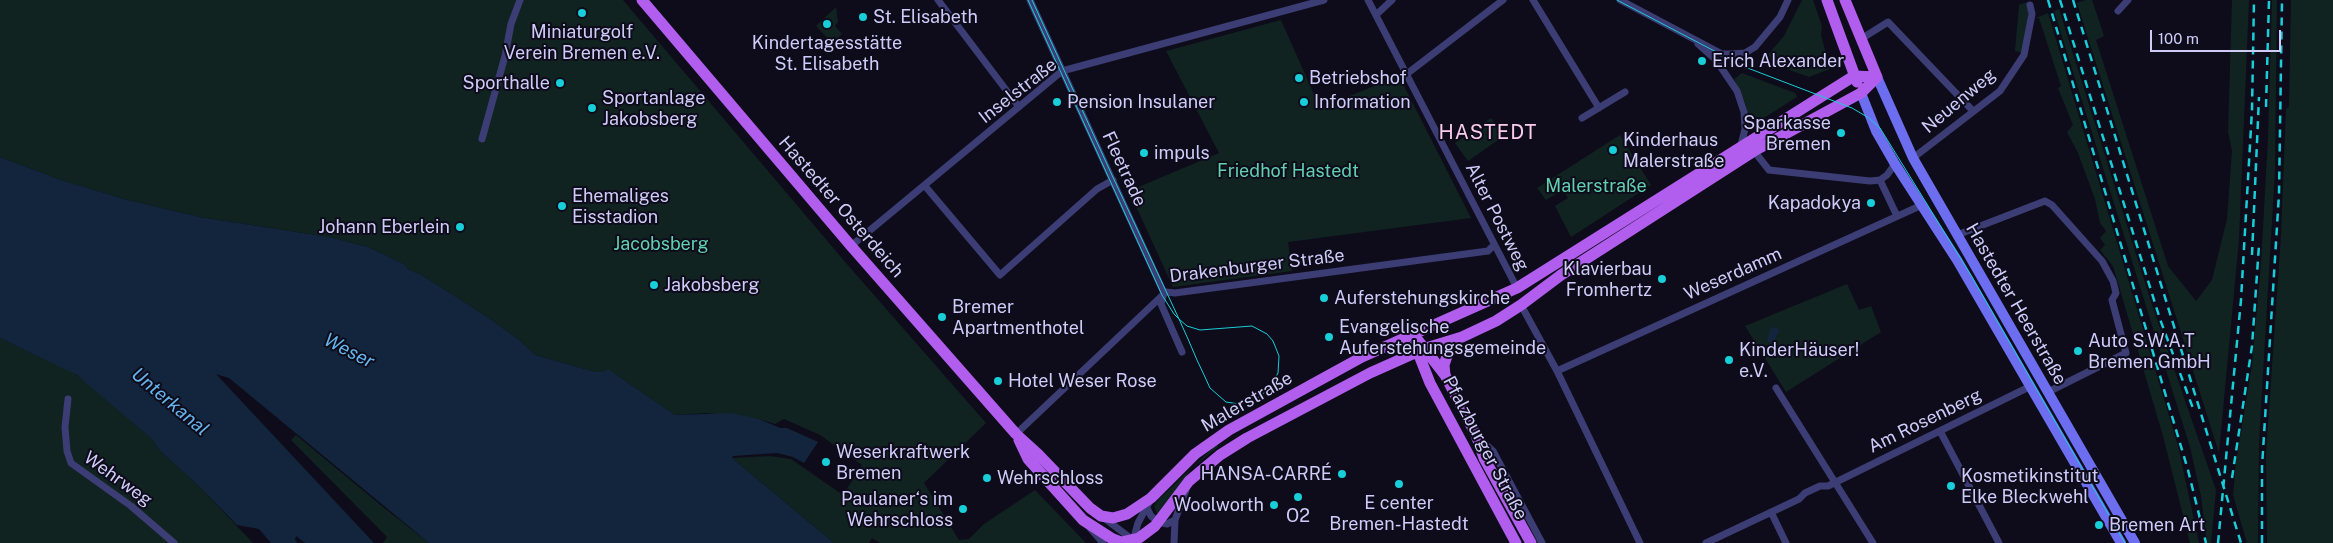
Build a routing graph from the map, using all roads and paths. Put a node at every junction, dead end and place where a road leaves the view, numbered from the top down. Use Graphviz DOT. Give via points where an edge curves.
graph roads {
  1 [pos="520,0"];
  2 [pos="642,0"];
  3 [pos="938,0"];
  4 [pos="1030,0"];
  5 [pos="1324,0"];
  6 [pos="1368,0"];
  7 [pos="1392,0"];
  8 [pos="1503,0"];
  9 [pos="1533,0"];
  10 [pos="1620,0"];
  11 [pos="1788,0"];
  12 [pos="1827,0"];
  13 [pos="1845,0"];
  14 [pos="2128,0"];
  15 [pos="2030,5"];
  16 [pos="2118,11"];
  17 [pos="1377,14"];
  18 [pos="1684,34"];
  19 [pos="1861,39"];
  20 [pos="1062,71"];
  21 [pos="1408,73"];
  22 [pos="1854,76"];
  23 [pos="1876,77"];
  24 [pos="1625,92"];
  25 [pos="1861,93"];
  26 [pos="1019,107"];
  27 [pos="1599,108"];
  28 [pos="1973,112"];
  29 [pos="1582,118"];
  30 [pos="482,139"];
  31 [pos="1741,146"];
  32 [pos="1754,151"];
  33 [pos="1913,158"];
  34 [pos="1895,164"];
  35 [pos="1112,180"];
  36 [pos="1880,180"];
  37 [pos="925,186"];
  38 [pos="1922,205"];
  39 [pos="1897,216"];
  40 [pos="1957,235"];
  41 [pos="1494,245"];
  42 [pos="851,246"];
  43 [pos="1517,288"];
  44 [pos="1164,293"];
  45 [pos="1521,305"];
  46 [pos="1413,334"];
  47 [pos="1452,341"];
  48 [pos="1421,351"];
  49 [pos="1182,352"];
  50 [pos="1557,371"];
  51 [pos="1445,375"];
  52 [pos="2030,387"];
  53 [pos="1776,388"];
  54 [pos="2048,392"];
  55 [pos="68,399"];
  56 [pos="1940,431"];
  57 [pos="1016,434"];
  58 [pos="1476,435"];
  59 [pos="1189,481"];
  60 [pos="1834,482"];
  61 [pos="1149,503"];
  62 [pos="1771,512"];
  63 [pos="1101,516"];
  64 [pos="1084,520"];
  65 [pos="1175,520"];
  66 [pos="1158,522"];
  67 [pos="1133,542"];
  68 [pos="174,543"];
  69 [pos="1103,543"];
  70 [pos="1174,543"];
  71 [pos="1516,543"];
  72 [pos="1531,543"];
  73 [pos="1542,543"];
  74 [pos="1640,543"];
  75 [pos="1706,543"];
  76 [pos="1786,543"];
  77 [pos="1873,543"];
  78 [pos="1999,543"];
  79 [pos="2120,543"];
  80 [pos="2135,543"];
  1 -- 30 [label="street"];
  2 -- 42 [label="main road, Hastedter Osterdeich"];
  3 -- 26 [label="street"];
  4 -- 20 [label="street, Fleetrade"];
  5 -- 20 [label="street, Inselstraße"];
  6 -- 17 [label="street, Alter Postweg"];
  7 -- 17 [label="street"];
  8 -- 21 [label="street"];
  9 -- 27 [label="street"];
  10 -- 18 [label="street"];
  11 -- 18 [label="street" via="1764,39 1745,53 1722,54"];
  12 -- 22 [label="main road, Hastedter Heerstraße"];
  13 -- 19 [label="main road"];
  14 -- 16 [label="street"];
  15 -- 28 [label="street, Neuenweg" via="2032,14 2024,55 2000,91"];
  17 -- 21 [label="street, Alter Postweg"];
  18 -- 31 [label="street" via="1716,60 1737,91 1744,112"];
  19 -- 23 [label="main road"];
  19 -- 28 [label="street" via="1888,22"];
  20 -- 26 [label="street, Inselstraße"];
  20 -- 35 [label="street, Fleetrade"];
  21 -- 41 [label="street, Alter Postweg"];
  22 -- 23 [label="main road"];
  22 -- 25 [label="main road, Hastedter Heerstraße"];
  22 -- 31 [label="main road, Malerstraße"];
  23 -- 25 [label="main road, Malerstraße"];
  23 -- 33 [label="main road, Hastedter Heerstraße"];
  24 -- 27 [label="street"];
  25 -- 32 [label="main road, Malerstraße"];
  25 -- 34 [label="main road, Hastedter Heerstraße" via="1876,131"];
  26 -- 37 [label="street, Inselstraße"];
  27 -- 29 [label="street"];
  28 -- 33 [label="street, Neuenweg"];
  31 -- 43 [label="main road, Malerstraße"];
  32 -- 36 [label="street" via="1769,170"];
  32 -- 45 [label="main road, Malerstraße" via="1560,274"];
  33 -- 40 [label="main road, Hastedter Heerstraße"];
  34 -- 36 [label="street"];
  34 -- 38 [label="main road, Hastedter Heerstraße"];
  35 -- 37 [label="street" via="1097,189 1000,275"];
  35 -- 44 [label="street, Fleetrade"];
  36 -- 39 [label="street"];
  37 -- 42 [label="street, Inselstraße"];
  38 -- 39 [label="street, Weserdamm"];
  38 -- 52 [label="main road, Hastedter Heerstraße"];
  39 -- 50 [label="street, Weserdamm"];
  40 -- 54 [label="main road, Hastedter Heerstraße"];
  40 -- 54 [label="street" via="2045,202 2052,205 2102,261 2113,281 2116,293 2112,300 2126,353"];
  41 -- 43 [label="street, Alter Postweg"];
  41 -- 44 [label="street, Drakenburger Straße" via="1488,251"];
  42 -- 57 [label="main road, Hastedter Osterdeich"];
  43 -- 46 [label="main road, Malerstraße"];
  44 -- 49 [label="street, Fleetrade" via="1161,304"];
  44 -- 57 [label="street, Drakenburger Straße"];
  45 -- 47 [label="main road, Malerstraße" via="1496,321"];
  45 -- 50 [label="street"];
  46 -- 48 [label="main road, Pfalzburger Straße"];
  46 -- 61 [label="main road, Malerstraße" via="1362,357 1219,437 1178,469"];
  47 -- 48 [label="main road, Malerstraße"];
  47 -- 51 [label="main road, Pfalzburger Straße" via="1444,365"];
  48 -- 51 [label="main road, Pfalzburger Straße"];
  48 -- 59 [label="main road, Malerstraße" via="1370,373 1247,438"];
  48 -- 71 [label="main road, Pfalzburger Straße"];
  50 -- 74 [label="street"];
  51 -- 58 [label="main road, Pfalzburger Straße"];
  52 -- 56 [label="street, Am Rosenberg"];
  52 -- 79 [label="main road, Hastedter Heerstraße"];
  53 -- 60 [label="street"];
  54 -- 80 [label="main road, Hastedter Heerstraße"];
  55 -- 68 [label="street, Wehrweg" via="65,426 70,463 131,506"];
  56 -- 60 [label="street, Am Rosenberg"];
  56 -- 78 [label="street"];
  57 -- 63 [label="main road, Hastedter Osterdeich"];
  57 -- 64 [label="main road, Hastedter Osterdeich" via="1028,460"];
  58 -- 72 [label="main road, Pfalzburger Straße" via="1484,458"];
  58 -- 73 [label="street, Pfalzburger Straße" via="1493,451"];
  59 -- 65 [label="street"];
  59 -- 66 [label="main road, Malerstraße"];
  60 -- 62 [label="street, Am Rosenberg"];
  60 -- 77 [label="street"];
  61 -- 63 [label="main road, Malerstraße" via="1114,518"];
  61 -- 66 [label="street" via="1151,516"];
  61 -- 67 [label="street, Malerstraße" via="1138,523"];
  62 -- 75 [label="street, Am Rosenberg"];
  62 -- 76 [label="street"];
  63 -- 67 [label="street, Hastedter Osterdeich"];
  64 -- 67 [label="main road" via="1111,538"];
  64 -- 69 [label="street, Hastedter Osterdeich"];
  65 -- 66 [label="street" via="1167,524"];
  65 -- 70 [label="street"];
  66 -- 67 [label="main road, Malerstraße"];
}
